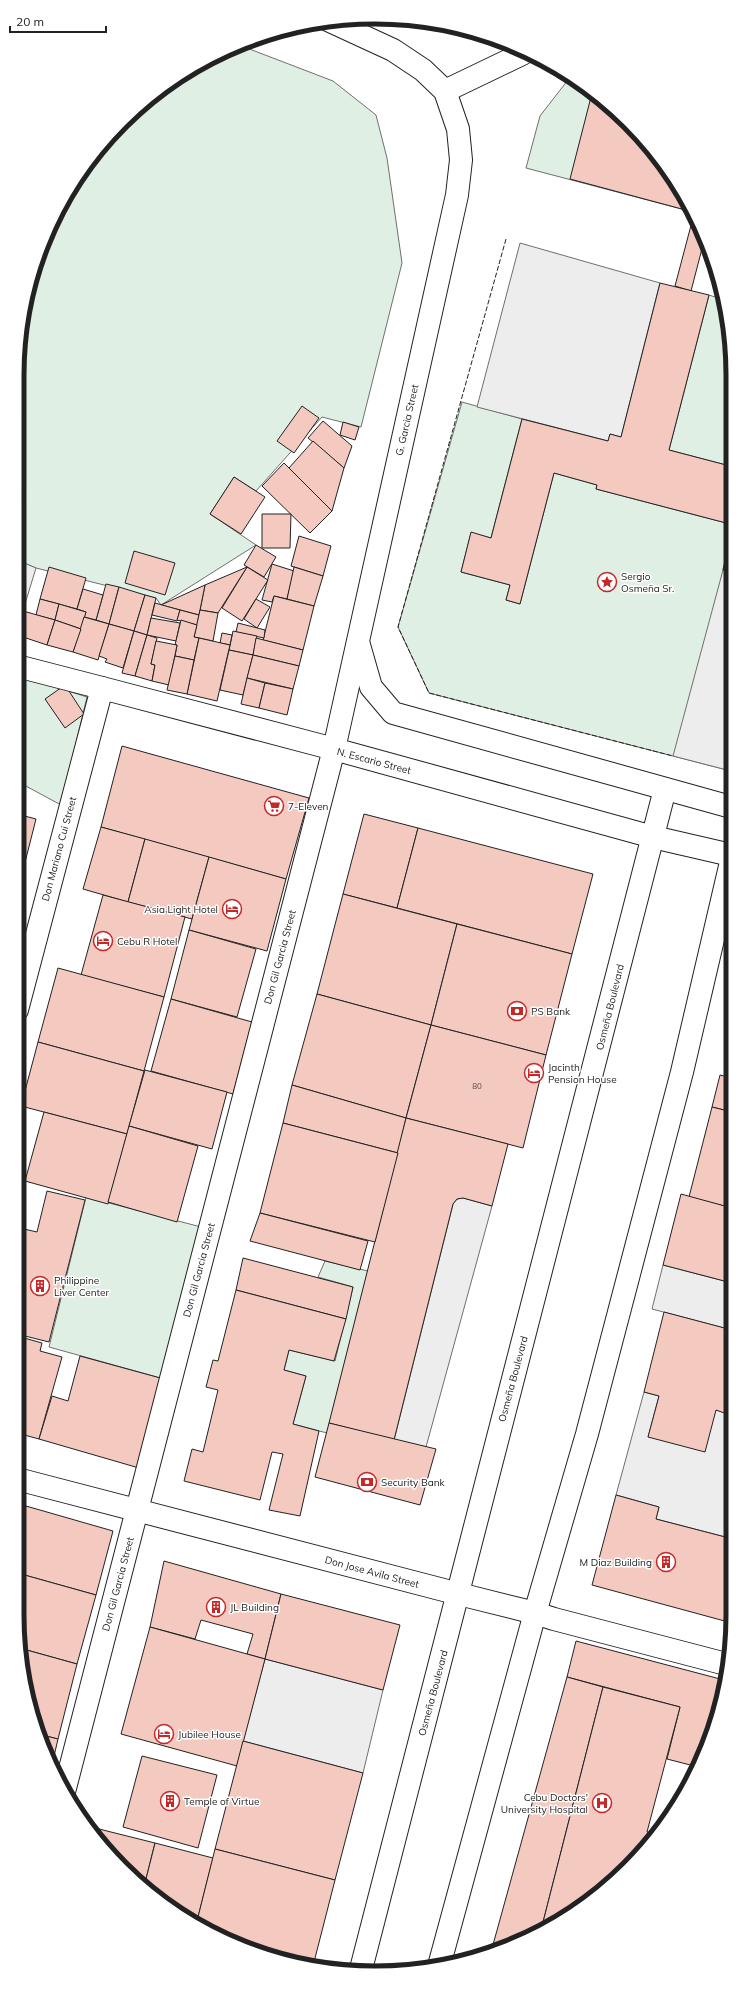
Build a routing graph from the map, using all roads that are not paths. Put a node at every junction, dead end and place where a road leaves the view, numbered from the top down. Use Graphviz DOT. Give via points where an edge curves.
graph roads {
  1 [pos="341,26"];
  2 [pos="519,55"];
  3 [pos="445,90"];
  4 [pos="358,642"];
  5 [pos="24,668"];
  6 [pos="102,688"];
  7 [pos="334,750"];
  8 [pos="665,789"];
  9 [pos="726,807"];
  10 [pos="653,837"];
  11 [pos="726,854"];
  12 [pos="726,883"];
  13 [pos="24,983"];
  14 [pos="24,1480"];
  15 [pos="137,1510"];
  16 [pos="459,1594"];
  17 [pos="535,1613"];
  18 [pos="723,1663"];
  19 [pos="67,1782"];
  20 [pos="441,1959"];
  21 [pos="362,1965"];
  1 -- 3 [label="main road" via="393,50 423,70"];
  2 -- 3 [label="main road"];
  3 -- 4 [label="main road, G. Garcia Street" via="458,129 461,160 457,195"];
  4 -- 7 [label="main road, G. Garcia Street"];
  4 -- 8 [label="main road" via="371,687 393,713"];
  5 -- 6 [label="main road, N. Escario Street"];
  6 -- 7 [label="main road, N. Escario Street"];
  6 -- 13 [label="main road, Don Mariano Cui Street"];
  7 -- 10 [label="main road, N. Escario Street"];
  7 -- 15 [label="main road, Don Gil Garcia Street"];
  8 -- 9 [label="main road"];
  8 -- 10 [label="main road, Osmeña Boulevard"];
  10 -- 11 [label="main road, N. Escario Street"];
  10 -- 16 [label="main road, Osmeña Boulevard"];
  12 -- 17 [label="main road" via="674,1103 587,1434"];
  14 -- 15 [label="main road, Don Jose Avila Street"];
  15 -- 16 [label="main road, Don Jose Avila Street"];
  15 -- 19 [label="main road, Don Gil Garcia Street"];
  16 -- 17 [label="main road, Don Jose Avila Street"];
  16 -- 21 [label="main road, Osmeña Boulevard"];
  17 -- 18 [label="main road, Don Jose Avila Street"];
  17 -- 20 [label="main road"];
}
